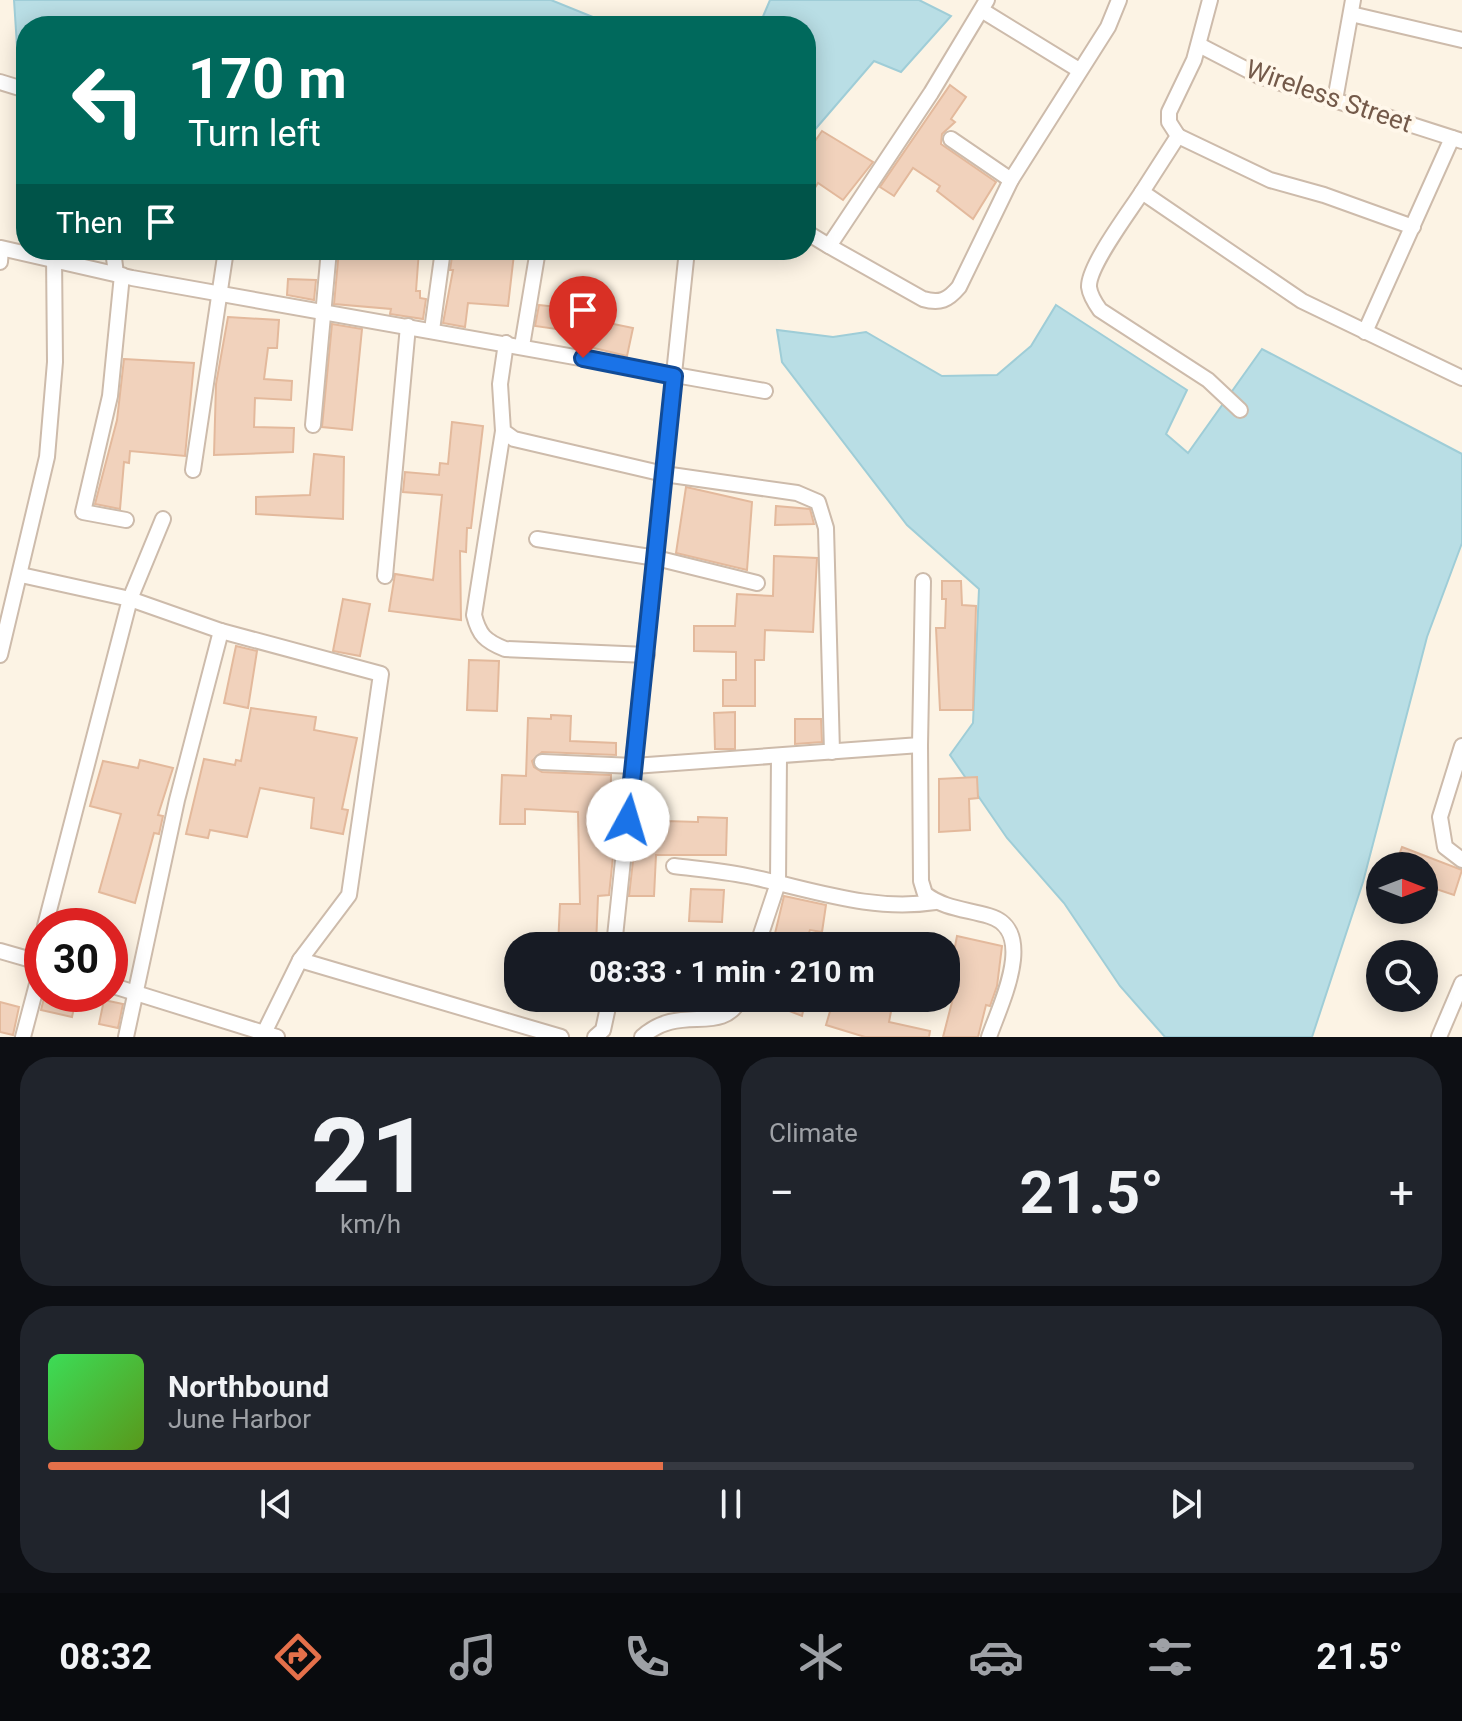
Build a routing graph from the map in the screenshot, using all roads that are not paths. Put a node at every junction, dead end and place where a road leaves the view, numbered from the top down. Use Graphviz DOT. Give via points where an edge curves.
graph roads {
  1 [pos="1119,0"];
  2 [pos="1210,0"];
  3 [pos="985,6"];
  4 [pos="1352,7"];
  5 [pos="1462,40"];
  6 [pos="1199,45"];
  7 [pos="1079,70"];
  8 [pos="1335,100"];
  9 [pos="1178,136"];
  10 [pos="951,139"];
  11 [pos="1457,140"];
  12 [pos="1011,180"];
  13 [pos="1142,192"];
  14 [pos="1413,227"];
  15 [pos="816,238"];
  16 [pos="829,246"];
  17 [pos="54,260"];
  18 [pos="70,260"];
  19 [pos="115,260"];
  20 [pos="225,260"];
  21 [pos="328,260"];
  22 [pos="442,260"];
  23 [pos="536,260"];
  24 [pos="686,260"];
  25 [pos="119,275"];
  26 [pos="220,293"];
  27 [pos="322,311"];
  28 [pos="408,326"];
  29 [pos="432,330"];
  30 [pos="1365,332"];
  31 [pos="506,343"];
  32 [pos="522,346"];
  33 [pos="674,376"];
  34 [pos="1462,378"];
  35 [pos="765,391"];
  36 [pos="1240,410"];
  37 [pos="313,425"];
  38 [pos="503,431"];
  39 [pos="193,470"];
  40 [pos="664,474"];
  41 [pos="163,519"];
  42 [pos="126,520"];
  43 [pos="537,539"];
  44 [pos="656,558"];
  45 [pos="21,575"];
  46 [pos="385,576"];
  47 [pos="923,581"];
  48 [pos="757,583"];
  49 [pos="130,599"];
  50 [pos="221,631"];
  51 [pos="0,655"];
  52 [pos="647,655"];
  53 [pos="920,745"];
  54 [pos="1462,746"];
  55 [pos="832,752"];
  56 [pos="779,756"];
  57 [pos="542,762"];
  58 [pos="634,766"];
  59 [pos="1462,860"];
  60 [pos="674,866"];
  61 [pos="778,883"];
  62 [pos="935,902"];
  63 [pos="50,908"];
  64 [pos="616,932"];
  65 [pos="762,932"];
  66 [pos="0,951"];
  67 [pos="24,958"];
  68 [pos="300,960"];
  69 [pos="1462,983"];
  70 [pos="128,991"];
  71 [pos="135,994"];
  72 [pos="29,1012"];
  73 [pos="608,1012"];
  74 [pos="734,1012"];
  75 [pos="235,1031"];
  76 [pos="270,1035"];
  77 [pos="605,1035"];
  78 [pos="23,1037"];
  79 [pos="126,1037"];
  80 [pos="561,1037"];
  81 [pos="642,1037"];
  82 [pos="989,1037"];
  83 [pos="1439,1037"];
  1 -- 7 [label="street"];
  2 -- 6 [label="street"];
  3 -- 7 [label="street"];
  3 -- 16 [label="street"];
  4 -- 5 [label="street"];
  4 -- 8 [label="street"];
  6 -- 8 [label="street, Wireless Street" via="1259,76"];
  6 -- 9 [label="street" via="1169,112"];
  7 -- 12 [label="street"];
  8 -- 11 [label="street, Wireless Street"];
  9 -- 13 [label="street"];
  9 -- 14 [label="street" via="1270,180"];
  10 -- 12 [label="street"];
  11 -- 14 [label="street"];
  12 -- 16 [label="street" via="959,287 940,302 923,299"];
  13 -- 30 [label="street" via="1302,301"];
  13 -- 36 [label="street" via="1095,268 1089,284 1092,297 1100,310 1208,380"];
  14 -- 30 [label="street"];
  15 -- 16 [label="street"];
  17 -- 45 [label="street" via="55,362 47,457"];
  18 -- 25 [label="street"];
  19 -- 25 [label="street"];
  20 -- 26 [label="street"];
  21 -- 27 [label="street"];
  22 -- 29 [label="street"];
  23 -- 32 [label="street"];
  24 -- 33 [label="street"];
  25 -- 26 [label="street"];
  25 -- 42 [label="street" via="110,396 83,512"];
  26 -- 27 [label="street"];
  26 -- 39 [label="street"];
  27 -- 28 [label="street"];
  27 -- 37 [label="street"];
  28 -- 29 [label="street"];
  28 -- 46 [label="street"];
  29 -- 31 [label="street"];
  30 -- 34 [label="street"];
  31 -- 32 [label="street"];
  31 -- 38 [label="street" via="500,384"];
  32 -- 33 [label="street"];
  33 -- 35 [label="street"];
  33 -- 40 [label="street"];
  38 -- 40 [label="street" via="536,446"];
  38 -- 52 [label="street" via="474,615 479,633 505,649"];
  40 -- 44 [label="street"];
  40 -- 55 [label="street" via="797,493 818,502 826,528"];
  41 -- 49 [label="street"];
  43 -- 44 [label="street"];
  44 -- 48 [label="street"];
  44 -- 52 [label="street"];
  45 -- 49 [label="street"];
  45 -- 51 [label="street"];
  47 -- 53 [label="street"];
  49 -- 50 [label="street"];
  49 -- 63 [label="street"];
  50 -- 68 [label="street" via="381,674 349,895"];
  50 -- 71 [label="street"];
  52 -- 58 [label="street"];
  53 -- 55 [label="street"];
  53 -- 62 [label="street" via="921,881"];
  54 -- 59 [label="street" via="1440,817 1445,847"];
  55 -- 56 [label="street"];
  56 -- 58 [label="street"];
  56 -- 61 [label="street"];
  57 -- 58 [label="street"];
  58 -- 64 [label="street"];
  60 -- 61 [label="street"];
  61 -- 62 [label="street" via="872,905"];
  61 -- 65 [label="street"];
  62 -- 82 [label="street" via="1001,920 1012,930 1008,979"];
  66 -- 67 [label="street"];
  68 -- 76 [label="street"];
  68 -- 80 [label="street"];
  69 -- 83 [label="street"];
  70 -- 71 [label="street"];
  71 -- 75 [label="street"];
  71 -- 79 [label="street"];
  72 -- 78 [label="street"];
  73 -- 77 [label="street"];
  74 -- 81 [label="street" via="712,1030 667,1022"];
  75 -- 76 [label="street"];
}
